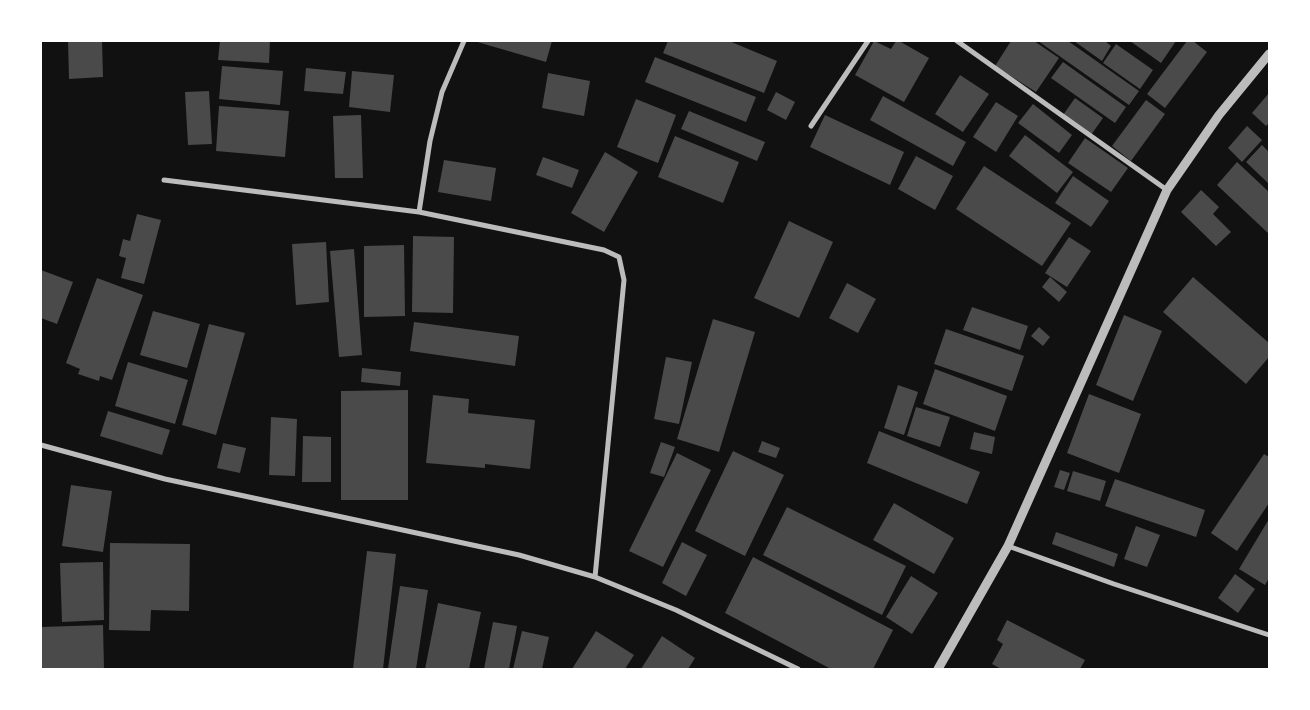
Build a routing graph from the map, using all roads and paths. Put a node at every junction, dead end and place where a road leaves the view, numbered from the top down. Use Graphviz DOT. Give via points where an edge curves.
graph roads {
  1 [pos="464,41"];
  2 [pos="868,41"];
  3 [pos="957,41"];
  4 [pos="1269,54"];
  5 [pos="811,126"];
  6 [pos="164,180"];
  7 [pos="1167,190"];
  8 [pos="419,212"];
  9 [pos="41,445"];
  10 [pos="1008,546"];
  11 [pos="595,578"];
  12 [pos="1269,635"];
  13 [pos="798,669"];
  14 [pos="938,669"];
  1 -- 8 [label="street" via="442,92 430,141"];
  2 -- 5 [label="street"];
  3 -- 7 [label="street"];
  4 -- 7 [label="street" via="1219,115"];
  6 -- 8 [label="street"];
  7 -- 10 [label="street"];
  8 -- 11 [label="street" via="604,250 619,257 624,280"];
  9 -- 11 [label="street" via="165,478 519,555"];
  10 -- 12 [label="street"];
  10 -- 14 [label="street"];
  11 -- 13 [label="street" via="676,610"];
}
